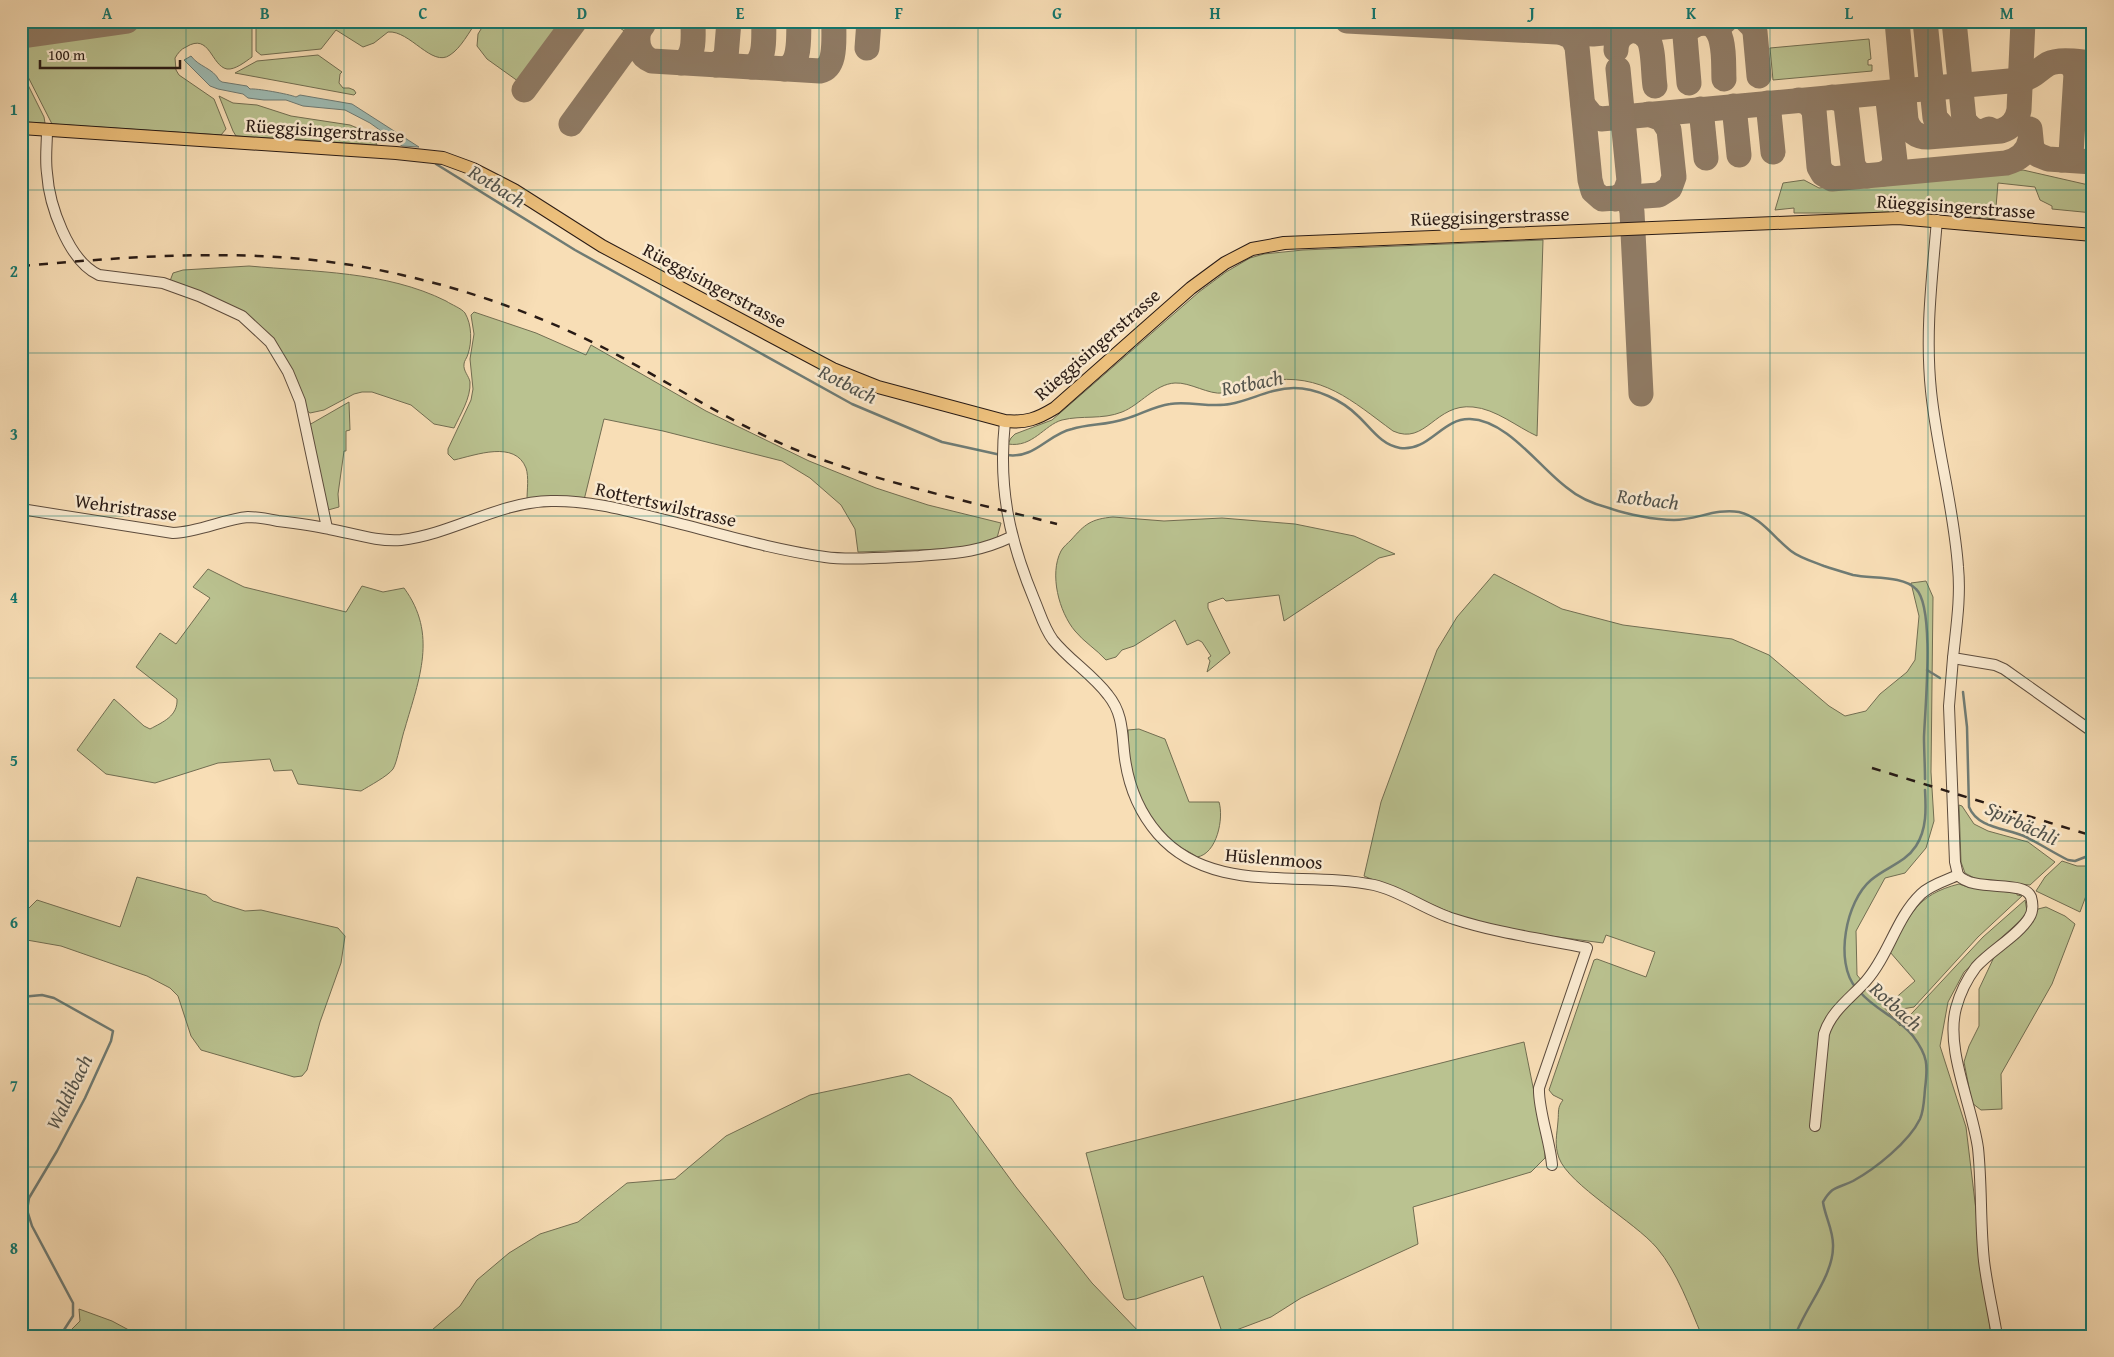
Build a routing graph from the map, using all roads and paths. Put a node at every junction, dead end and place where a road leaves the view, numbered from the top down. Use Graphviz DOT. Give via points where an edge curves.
graph roads {
  1 [pos="21,128"];
  2 [pos="47,130"];
  3 [pos="1937,220"];
  4 [pos="2093,235"];
  5 [pos="1005,421"];
  6 [pos="21,509"];
  7 [pos="226,523"];
  8 [pos="327,528"];
  9 [pos="1011,538"];
  10 [pos="1954,658"];
  11 [pos="2093,732"];
  12 [pos="1958,875"];
  13 [pos="1815,1126"];
  14 [pos="1552,1165"];
  15 [pos="1997,1336"];
  1 -- 2 [label="main road, Rüeggisingerstrasse"];
  2 -- 5 [label="main road, Rüeggisingerstrasse" via="396,153 456,162 514,190 602,246 833,369 878,387"];
  2 -- 8 [label="street" via="46,172 52,207 80,261 90,271 163,283 199,296 242,316 270,342 300,401"];
  3 -- 4 [label="main road, Rüeggisingerstrasse"];
  3 -- 5 [label="main road, Rüeggisingerstrasse" via="1898,218 1748,223 1284,243 1252,249 1201,279 1055,408 1021,423"];
  3 -- 10 [label="street" via="1928,327 1932,398 1959,569"];
  5 -- 9 [label="street, Hüslenmoos" via="1003,467 1006,516"];
  6 -- 7 [label="street, Wehristrasse" via="173,534"];
  7 -- 8 [label="street, Rottertswilstrasse" via="248,517"];
  8 -- 9 [label="street, Rottertswilstrasse" via="371,538 398,540 419,537 525,503 551,501 618,508 827,558 892,558 965,552 985,549"];
  9 -- 14 [label="street, Hüslenmoos" via="1047,632 1100,685 1120,714 1130,782 1140,807 1159,836 1178,852 1219,872 1376,886 1452,919 1588,948 1539,1088"];
  10 -- 11 [label="street" via="2004,669"];
  10 -- 12 [label="street" via="1949,706 1954,862"];
  12 -- 13 [label="street" via="1923,892 1909,907 1879,964 1830,1020 1824,1034"];
  12 -- 15 [label="street" via="1976,885 2024,890 2031,897 2032,906 2028,919 1990,952 1970,975 1954,1019 1954,1044 1978,1149 1984,1262"];
}
